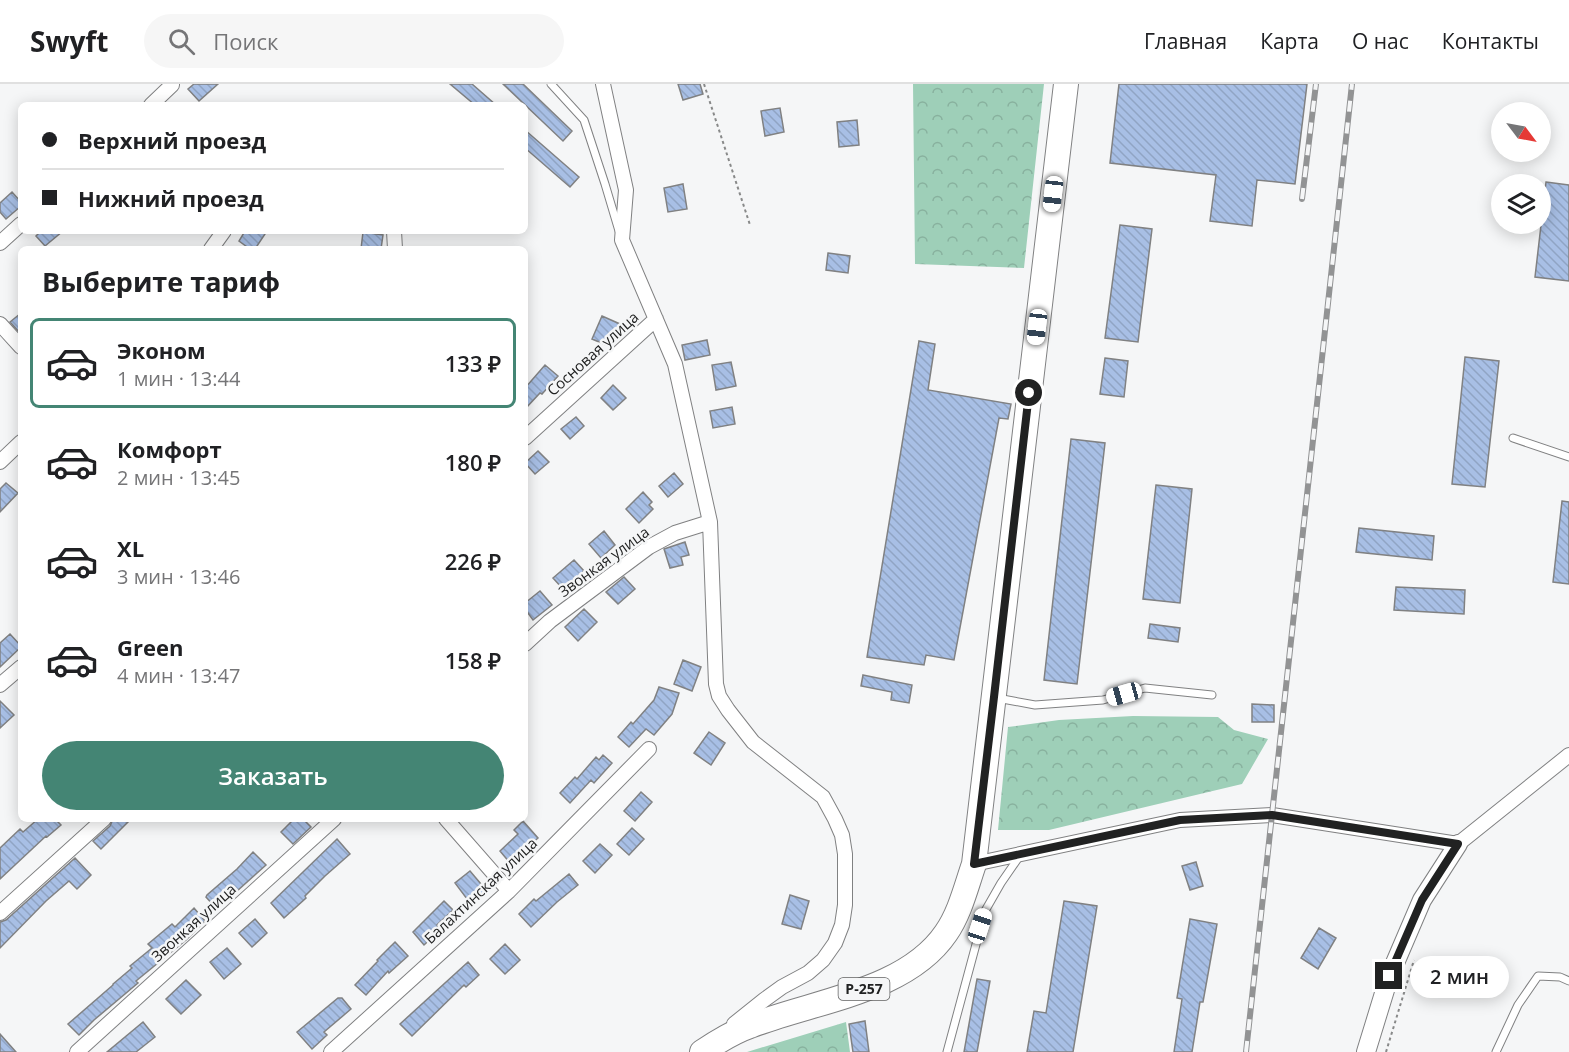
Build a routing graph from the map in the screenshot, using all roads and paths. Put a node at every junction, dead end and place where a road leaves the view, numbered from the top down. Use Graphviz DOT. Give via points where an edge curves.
graph roads {
  1 [pos="551,84"];
  2 [pos="603,84"];
  3 [pos="704,84"];
  4 [pos="1066,84"];
  5 [pos="172,85"];
  6 [pos="154,102"];
  7 [pos="750,225"];
  8 [pos="18,227"];
  9 [pos="622,240"];
  10 [pos="0,243"];
  11 [pos="656,319"];
  12 [pos="0,324"];
  13 [pos="18,344"];
  14 [pos="528,435"];
  15 [pos="1513,438"];
  16 [pos="18,445"];
  17 [pos="1569,457"];
  18 [pos="0,462"];
  19 [pos="710,522"];
  20 [pos="528,641"];
  21 [pos="18,670"];
  22 [pos="0,685"];
  23 [pos="1212,695"];
  24 [pos="994,697"];
  25 [pos="649,748"];
  26 [pos="1569,755"];
  27 [pos="101,822"];
  28 [pos="331,822"];
  29 [pos="449,822"];
  30 [pos="1458,844"];
  31 [pos="1021,854"];
  32 [pos="974,864"];
  33 [pos="509,891"];
  34 [pos="0,913"];
  35 [pos="1415,957"];
  36 [pos="1569,981"];
  37 [pos="728,1036"];
  38 [pos="77,1052"];
  39 [pos="331,1052"];
  40 [pos="702,1052"];
  41 [pos="947,1052"];
  42 [pos="1366,1052"];
  43 [pos="1386,1052"];
  44 [pos="1496,1052"];
  1 -- 9 [label="lane" via="584,120"];
  2 -- 9 [label="street" via="626,190"];
  3 -- 7 [label="path"];
  4 -- 24 [label="highway, Р-257"];
  5 -- 6 [label="street"];
  8 -- 10 [label="street"];
  9 -- 11 [label="lane"];
  11 -- 14 [label="street, Сосновая улица"];
  11 -- 19 [label="street" via="675,364"];
  12 -- 13 [label="street"];
  15 -- 17 [label="lane"];
  16 -- 18 [label="street"];
  19 -- 20 [label="street, Звонкая улица" via="675,533 649,547"];
  19 -- 37 [label="street" via="719,696 753,742 823,797 842,835 846,880 842,925 823,960 729,1027"];
  21 -- 22 [label="street"];
  23 -- 24 [label="lane" via="1145,688 1103,700 1035,705"];
  24 -- 32 [label="highway, Р-257"];
  25 -- 33 [label="street, Балахтинская улица"];
  26 -- 30 [label="street"];
  27 -- 34 [label="street"];
  28 -- 38 [label="street, Звонкая улица"];
  29 -- 33 [label="street"];
  30 -- 31 [label="street" via="1272,815 1180,820"];
  30 -- 42 [label="street" via="1422,900 1389,976"];
  31 -- 32 [label="street"];
  31 -- 41 [label="lane" via="986,911"];
  32 -- 37 [label="highway, Р-257" via="946,933 907,969 889,980"];
  33 -- 39 [label="street, Балахтинская улица"];
  35 -- 43 [label="path"];
  36 -- 44 [label="lane" via="1538,976 1518,1005"];
  37 -- 40 [label="highway, Р-257"];
}
